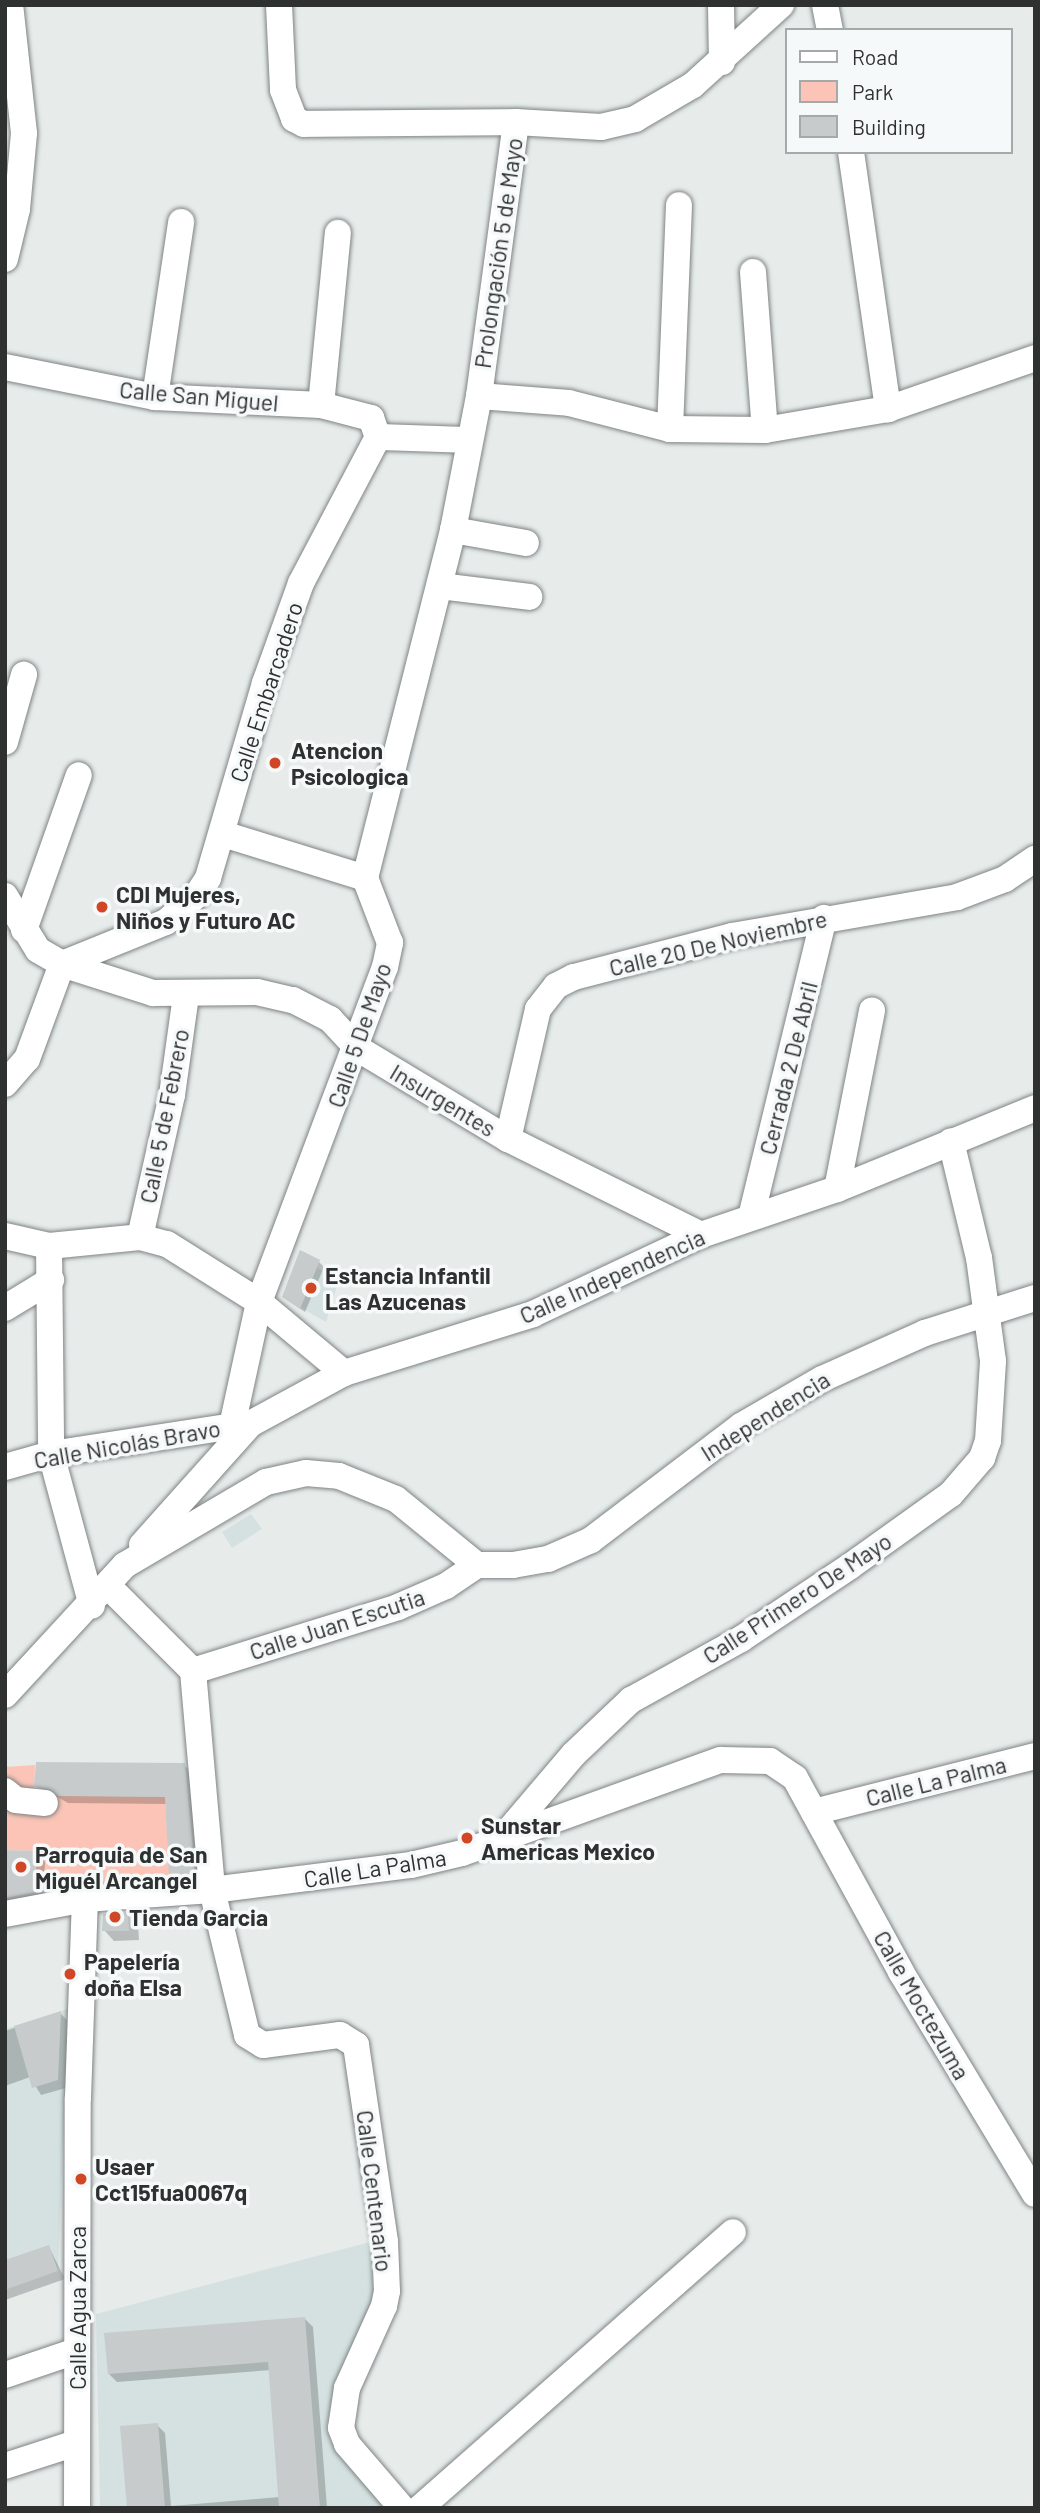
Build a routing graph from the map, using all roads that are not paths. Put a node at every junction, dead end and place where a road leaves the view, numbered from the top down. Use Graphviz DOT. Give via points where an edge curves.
graph roads {
  1 [pos="279,5"];
  2 [pos="720,5"];
  3 [pos="781,5"];
  4 [pos="825,5"];
  5 [pos="9,6"];
  6 [pos="830,28"];
  7 [pos="722,62"];
  8 [pos="516,122"];
  9 [pos="14,141"];
  10 [pos="851,154"];
  11 [pos="679,205"];
  12 [pos="181,222"];
  13 [pos="338,233"];
  14 [pos="5,259"];
  15 [pos="753,272"];
  16 [pos="1035,358"];
  17 [pos="5,367"];
  18 [pos="479,396"];
  19 [pos="155,397"];
  20 [pos="321,405"];
  21 [pos="888,410"];
  22 [pos="670,429"];
  23 [pos="765,430"];
  24 [pos="379,437"];
  25 [pos="467,440"];
  26 [pos="453,530"];
  27 [pos="526,543"];
  28 [pos="440,586"];
  29 [pos="529,597"];
  30 [pos="24,675"];
  31 [pos="5,742"];
  32 [pos="79,775"];
  33 [pos="223,834"];
  34 [pos="1035,859"];
  35 [pos="365,878"];
  36 [pos="5,896"];
  37 [pos="824,918"];
  38 [pos="24,930"];
  39 [pos="62,964"];
  40 [pos="186,996"];
  41 [pos="872,1010"];
  42 [pos="357,1048"];
  43 [pos="5,1084"];
  44 [pos="1035,1108"];
  45 [pos="508,1139"];
  46 [pos="951,1141"];
  47 [pos="836,1189"];
  48 [pos="751,1217"];
  49 [pos="5,1236"];
  50 [pos="701,1236"];
  51 [pos="140,1237"];
  52 [pos="49,1247"];
  53 [pos="51,1280"];
  54 [pos="1035,1298"];
  55 [pos="259,1302"];
  56 [pos="5,1308"];
  57 [pos="986,1313"];
  58 [pos="344,1373"];
  59 [pos="241,1425"];
  60 [pos="51,1454"];
  61 [pos="5,1467"];
  62 [pos="125,1565"];
  63 [pos="477,1565"];
  64 [pos="100,1596"];
  65 [pos="193,1671"];
  66 [pos="5,1695"];
  67 [pos="1035,1756"];
  68 [pos="5,1791"];
  69 [pos="45,1802"];
  70 [pos="814,1812"];
  71 [pos="503,1836"];
  72 [pos="212,1891"];
  73 [pos="85,1899"];
  74 [pos="17,1911"];
  75 [pos="1035,2194"];
  76 [pos="733,2232"];
  77 [pos="76,2351"];
  78 [pos="5,2375"];
  79 [pos="76,2443"];
  80 [pos="5,2466"];
  81 [pos="77,2508"];
  82 [pos="402,2508"];
  83 [pos="421,2508"];
  1 -- 8 [label="street" via="283,90 294,119 304,124"];
  2 -- 7 [label="street"];
  3 -- 7 [label="street, Prolongación 5 de Mayo"];
  4 -- 6 [label="street"];
  5 -- 9 [label="street"];
  7 -- 8 [label="street, Prolongación 5 de Mayo" via="660,107 635,119 601,127"];
  8 -- 18 [label="street, Prolongación 5 de Mayo"];
  9 -- 14 [label="street"];
  10 -- 21 [label="street"];
  11 -- 22 [label="street"];
  12 -- 19 [label="street"];
  13 -- 20 [label="street"];
  15 -- 23 [label="street"];
  16 -- 21 [label="street"];
  17 -- 19 [label="street, Calle San Miguel"];
  18 -- 22 [label="street" via="569,403"];
  18 -- 25 [label="street"];
  19 -- 20 [label="street, Calle San Miguel"];
  20 -- 24 [label="street, Calle San Miguel" via="372,418"];
  21 -- 23 [label="street"];
  22 -- 23 [label="street"];
  24 -- 25 [label="street"];
  24 -- 33 [label="street, Calle Embarcadero" via="301,583 265,683"];
  25 -- 26 [label="street"];
  26 -- 27 [label="street"];
  26 -- 28 [label="street"];
  28 -- 29 [label="street"];
  28 -- 35 [label="street"];
  30 -- 31 [label="street"];
  32 -- 38 [label="street"];
  33 -- 35 [label="street"];
  33 -- 39 [label="street, Calle Embarcadero" via="208,878 181,911"];
  34 -- 37 [label="street, Calle 20 De Noviembre" via="1005,879 957,897"];
  35 -- 42 [label="street, Calle 5 De Mayo" via="390,943"];
  36 -- 38 [label="street, Insurgentes"];
  37 -- 45 [label="street, Calle 20 De Noviembre" via="719,939 575,976 556,986 538,1009"];
  37 -- 48 [label="street, Cerrada 2 De Abril"];
  38 -- 39 [label="street, Insurgentes" via="38,950"];
  39 -- 40 [label="street, Insurgentes" via="131,988"];
  39 -- 43 [label="street" via="27,1059"];
  40 -- 42 [label="street, Insurgentes" via="257,992 293,1000 330,1019"];
  40 -- 51 [label="street, Calle 5 de Febrero" via="172,1095"];
  41 -- 47 [label="street"];
  42 -- 45 [label="street, Insurgentes"];
  42 -- 55 [label="street, Calle 5 De Mayo"];
  44 -- 46 [label="street, Calle Independencia"];
  45 -- 50 [label="street, Insurgentes"];
  46 -- 47 [label="street, Calle Independencia"];
  46 -- 57 [label="street, Calle Primero De Mayo" via="979,1258"];
  47 -- 48 [label="street, Calle Independencia"];
  48 -- 50 [label="street, Calle Independencia"];
  49 -- 52 [label="street"];
  50 -- 58 [label="street, Calle Independencia" via="533,1314"];
  51 -- 52 [label="street"];
  51 -- 55 [label="street" via="167,1244"];
  52 -- 53 [label="street"];
  53 -- 56 [label="street"];
  53 -- 60 [label="street"];
  54 -- 57 [label="street, Independencia"];
  55 -- 58 [label="street"];
  55 -- 59 [label="street, Calle 5 De Mayo"];
  57 -- 63 [label="street, Independencia" via="913,1338 822,1378 741,1426 591,1540 548,1559"];
  57 -- 71 [label="street, Calle Primero De Mayo" via="993,1361 991,1416 988,1441 970,1475 915,1521 752,1632 631,1700 574,1754"];
  58 -- 59 [label="street, Calle Independencia"];
  59 -- 60 [label="street, Calle Nicolás Bravo"];
  59 -- 62 [label="street, Calle Independencia"];
  60 -- 61 [label="street, Calle Nicolás Bravo"];
  60 -- 64 [label="street"];
  62 -- 63 [label="street, Calle Independencia" via="231,1499 266,1482 306,1473 339,1476 396,1499"];
  62 -- 64 [label="street, Calle Independencia"];
  63 -- 65 [label="street, Calle Juan Escutia" via="446,1586 398,1606"];
  64 -- 65 [label="street"];
  64 -- 66 [label="street, Calle Independencia"];
  65 -- 72 [label="street"];
  67 -- 70 [label="street, Calle La Palma"];
  68 -- 69 [label="street" via="16,1800"];
  70 -- 71 [label="street, Calle La Palma" via="795,1778 770,1761 745,1757 720,1759"];
  70 -- 75 [label="street, Calle Moctezuma" via="901,1972"];
  71 -- 72 [label="street, Calle La Palma" via="411,1866"];
  72 -- 73 [label="street, Calle La Palma"];
  72 -- 82 [label="street, Calle Centenario" via="247,2035 263,2045 340,2035 356,2045 386,2242 387,2291 347,2388 341,2428 347,2444"];
  73 -- 74 [label="street, Calle La Palma"];
  73 -- 77 [label="street, Calle Agua Zarca"];
  76 -- 83 [label="street"];
  77 -- 78 [label="street"];
  77 -- 79 [label="street, Calle Agua Zarca"];
  79 -- 80 [label="street"];
  79 -- 81 [label="street, Calle Agua Zarca"];
}
